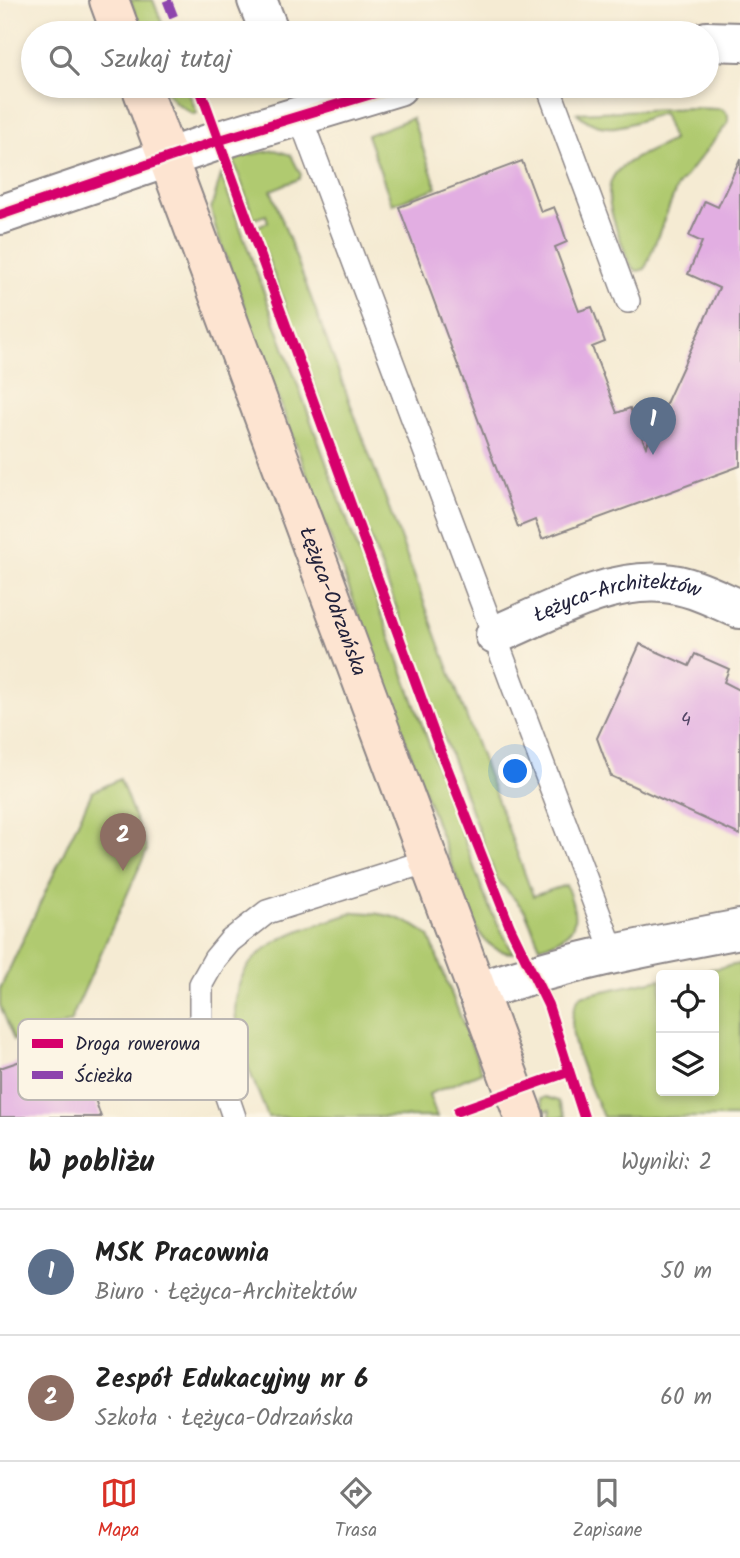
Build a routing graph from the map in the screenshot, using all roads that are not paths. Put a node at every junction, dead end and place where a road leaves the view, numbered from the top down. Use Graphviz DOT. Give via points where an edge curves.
graph roads {
  1 [pos="109,0"];
  2 [pos="257,0"];
  3 [pos="117,21"];
  4 [pos="265,21"];
  5 [pos="719,41"];
  6 [pos="740,42"];
  7 [pos="146,98"];
  8 [pos="316,98"];
  9 [pos="552,98"];
  10 [pos="295,101"];
  11 [pos="168,158"];
  12 [pos="0,215"];
  13 [pos="628,300"];
  14 [pos="740,609"];
  15 [pos="495,635"];
  16 [pos="428,862"];
  17 [pos="740,929"];
  18 [pos="613,952"];
  19 [pos="477,992"];
  20 [pos="201,1019"];
  21 [pos="227,1100"];
  22 [pos="233,1117"];
  23 [pos="524,1117"];
  1 -- 3 [label="main road"];
  2 -- 4 [label="street"];
  5 -- 6 [label="street"];
  7 -- 11 [label="main road, Łężyca-Odrzańska"];
  8 -- 10 [label="street"];
  9 -- 13 [label="lane"];
  10 -- 11 [label="street"];
  10 -- 15 [label="lane"];
  11 -- 12 [label="street"];
  11 -- 16 [label="main road, Łężyca-Odrzańska"];
  14 -- 15 [label="street, Łężyca-Architektów" via="666,583 637,583 594,593"];
  15 -- 18 [label="lane"];
  16 -- 19 [label="main road, Łężyca-Odrzańska"];
  16 -- 20 [label="lane" via="267,912 215,959 201,984"];
  17 -- 18 [label="street"];
  18 -- 19 [label="street"];
  19 -- 23 [label="main road, Łężyca-Odrzańska"];
  21 -- 22 [label="lane"];
}
